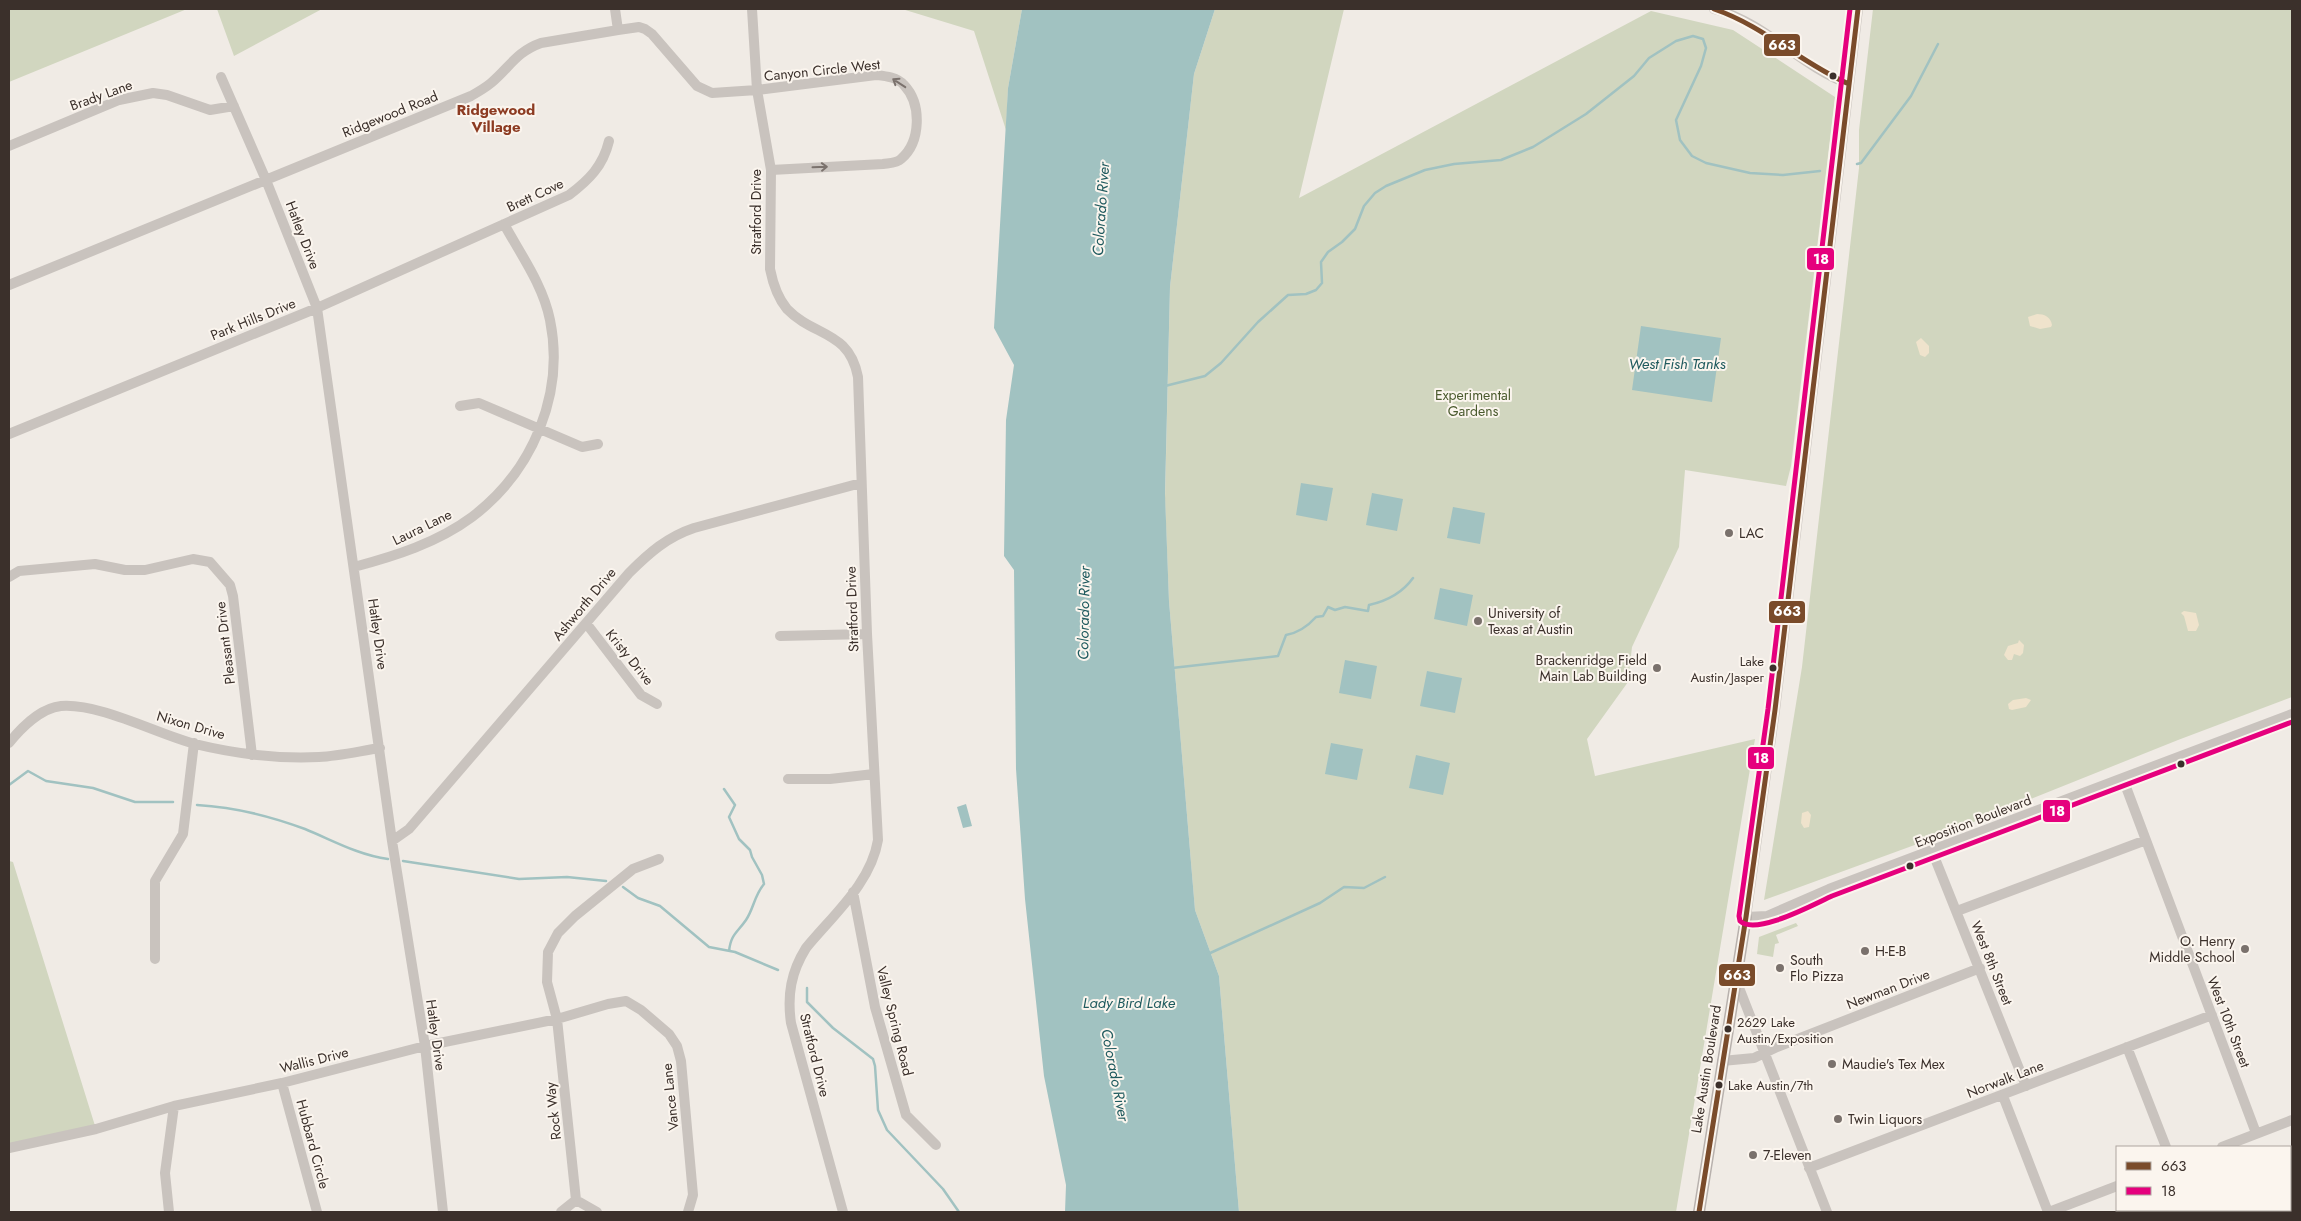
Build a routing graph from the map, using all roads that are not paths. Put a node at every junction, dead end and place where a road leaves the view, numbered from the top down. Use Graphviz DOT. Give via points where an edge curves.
graph roads {
  1 [pos="615,9"];
  2 [pos="752,9"];
  3 [pos="1714,9"];
  4 [pos="1858,9"];
  5 [pos="618,30"];
  6 [pos="221,78"];
  7 [pos="1849,84"];
  8 [pos="757,90"];
  9 [pos="234,106"];
  10 [pos="609,141"];
  11 [pos="9,146"];
  12 [pos="771,170"];
  13 [pos="266,180"];
  14 [pos="504,224"];
  15 [pos="9,285"];
  16 [pos="317,308"];
  17 [pos="460,406"];
  18 [pos="541,428"];
  19 [pos="9,434"];
  20 [pos="598,444"];
  21 [pos="861,483"];
  22 [pos="354,567"];
  23 [pos="9,577"];
  24 [pos="586,623"];
  25 [pos="867,634"];
  26 [pos="780,636"];
  27 [pos="657,704"];
  28 [pos="2292,714"];
  29 [pos="9,741"];
  30 [pos="194,743"];
  31 [pos="380,748"];
  32 [pos="252,754"];
  33 [pos="874,774"];
  34 [pos="788,779"];
  35 [pos="2123,779"];
  36 [pos="2146,840"];
  37 [pos="392,841"];
  38 [pos="1932,851"];
  39 [pos="659,860"];
  40 [pos="853,892"];
  41 [pos="1957,911"];
  42 [pos="1746,917"];
  43 [pos="155,959"];
  44 [pos="1980,968"];
  45 [pos="1735,978"];
  46 [pos="626,1002"];
  47 [pos="2212,1015"];
  48 [pos="557,1019"];
  49 [pos="425,1046"];
  50 [pos="2127,1047"];
  51 [pos="1764,1053"];
  52 [pos="1722,1061"];
  53 [pos="282,1083"];
  54 [pos="2026,1086"];
  55 [pos="2003,1096"];
  56 [pos="174,1106"];
  57 [pos="2292,1120"];
  58 [pos="2256,1134"];
  59 [pos="936,1144"];
  60 [pos="2166,1146"];
  61 [pos="2225,1146"];
  62 [pos="9,1148"];
  63 [pos="1809,1168"];
  64 [pos="2116,1186"];
  65 [pos="576,1200"];
  66 [pos="169,1212"];
  67 [pos="317,1212"];
  68 [pos="443,1212"];
  69 [pos="561,1212"];
  70 [pos="597,1212"];
  71 [pos="688,1212"];
  72 [pos="843,1212"];
  73 [pos="1699,1212"];
  74 [pos="1827,1212"];
  75 [pos="2048,1212"];
  1 -- 5 [label="street"];
  2 -- 8 [label="street, Stratford Drive"];
  3 -- 7 [label="street" via="1752,25 1830,77"];
  4 -- 7 [label="street, Lake Austin Boulevard"];
  5 -- 8 [label="street, Ridgewood Road" via="638,27 652,34 704,91"];
  5 -- 13 [label="street, Ridgewood Road" via="529,47 520,52 490,85 471,96"];
  6 -- 9 [label="street, Hatley Drive"];
  7 -- 42 [label="street, Lake Austin Boulevard" via="1776,710"];
  8 -- 12 [label="street, Stratford Drive"];
  12 -- 8 [label="street, Canyon Circle West, one-way" via="900,161 908,151 918,125 913,101 905,85 886,76"];
  9 -- 11 [label="street, Brady Lane" via="210,110 167,95 136,95"];
  9 -- 13 [label="street, Hatley Drive"];
  10 -- 14 [label="street, Brett Cove" via="602,164 583,185 569,195"];
  12 -- 21 [label="street, Stratford Drive" via="770,269 773,284 788,309 833,338 852,355 858,377"];
  13 -- 15 [label="street, Ridgewood Road"];
  13 -- 16 [label="street, Hatley Drive"];
  14 -- 16 [label="street, Park Hills Drive"];
  14 -- 18 [label="street, Laura Lane" via="538,284 555,351 552,392"];
  16 -- 19 [label="street, Park Hills Drive"];
  16 -- 22 [label="street, Hatley Drive"];
  17 -- 18 [label="street" via="479,403"];
  18 -- 20 [label="street" via="582,447"];
  18 -- 22 [label="street, Laura Lane" via="515,472 473,516 444,534 394,557"];
  21 -- 24 [label="street, Ashworth Drive" via="673,535 629,573"];
  21 -- 25 [label="street, Stratford Drive"];
  22 -- 31 [label="street, Hatley Drive"];
  23 -- 32 [label="street, Pleasant Drive" via="19,571 95,564 145,570 193,559 210,562 230,585 233,596"];
  24 -- 27 [label="street, Kristy Drive" via="642,695"];
  24 -- 37 [label="street, Ashworth Drive" via="409,829"];
  25 -- 26 [label="street"];
  25 -- 33 [label="street, Stratford Drive"];
  28 -- 35 [label="street, Exposition Boulevard"];
  29 -- 30 [label="street, Nixon Drive" via="28,723 60,706 87,709"];
  30 -- 32 [label="street, Nixon Drive"];
  30 -- 43 [label="street" via="183,834 155,881"];
  31 -- 32 [label="street, Nixon Drive" via="321,757"];
  31 -- 37 [label="street, Hatley Drive"];
  33 -- 34 [label="street" via="830,780"];
  33 -- 40 [label="street, Stratford Drive" via="877,848 870,868"];
  35 -- 36 [label="street, West 10th Street"];
  35 -- 38 [label="street, Exposition Boulevard"];
  36 -- 41 [label="street"];
  36 -- 47 [label="street, West 10th Street"];
  37 -- 49 [label="street, Hatley Drive"];
  38 -- 41 [label="street, West 8th Street"];
  38 -- 42 [label="street, Exposition Boulevard" via="1767,916"];
  39 -- 48 [label="street, Rock Way" via="633,869 558,933 548,952 547,982"];
  40 -- 59 [label="street, Valley Spring Road" via="874,1007 906,1115"];
  40 -- 72 [label="street, Stratford Drive" via="806,948 794,971 789,999 791,1023"];
  41 -- 44 [label="street, West 8th Street"];
  42 -- 45 [label="main road, Lake Austin Boulevard"];
  44 -- 51 [label="street, Newman Drive"];
  44 -- 54 [label="street, West 8th Street"];
  45 -- 51 [label="street"];
  45 -- 52 [label="main road, Lake Austin Boulevard"];
  46 -- 48 [label="street, Wallis Drive"];
  46 -- 71 [label="street, Vance Lane" via="641,1010 677,1046 693,1195"];
  47 -- 50 [label="street, Norwalk Lane"];
  47 -- 58 [label="street, West 10th Street"];
  48 -- 49 [label="street, Wallis Drive"];
  48 -- 65 [label="street, Rock Way"];
  49 -- 53 [label="street, Wallis Drive"];
  49 -- 68 [label="street, Hatley Drive"];
  50 -- 54 [label="street, Norwalk Lane"];
  50 -- 60 [label="street"];
  51 -- 52 [label="street, Newman Drive" via="1754,1058"];
  51 -- 63 [label="street"];
  52 -- 73 [label="main road, Lake Austin Boulevard"];
  53 -- 56 [label="street, Wallis Drive"];
  53 -- 67 [label="street, Hubbard Circle"];
  54 -- 55 [label="street, Norwalk Lane"];
  55 -- 63 [label="street, Norwalk Lane"];
  55 -- 75 [label="street"];
  56 -- 62 [label="street, Wallis Drive" via="96,1129"];
  56 -- 66 [label="street" via="165,1173"];
  57 -- 58 [label="street"];
  58 -- 61 [label="street"];
  63 -- 74 [label="street"];
  64 -- 75 [label="street"];
  65 -- 69 [label="street"];
  65 -- 70 [label="street"];
}
